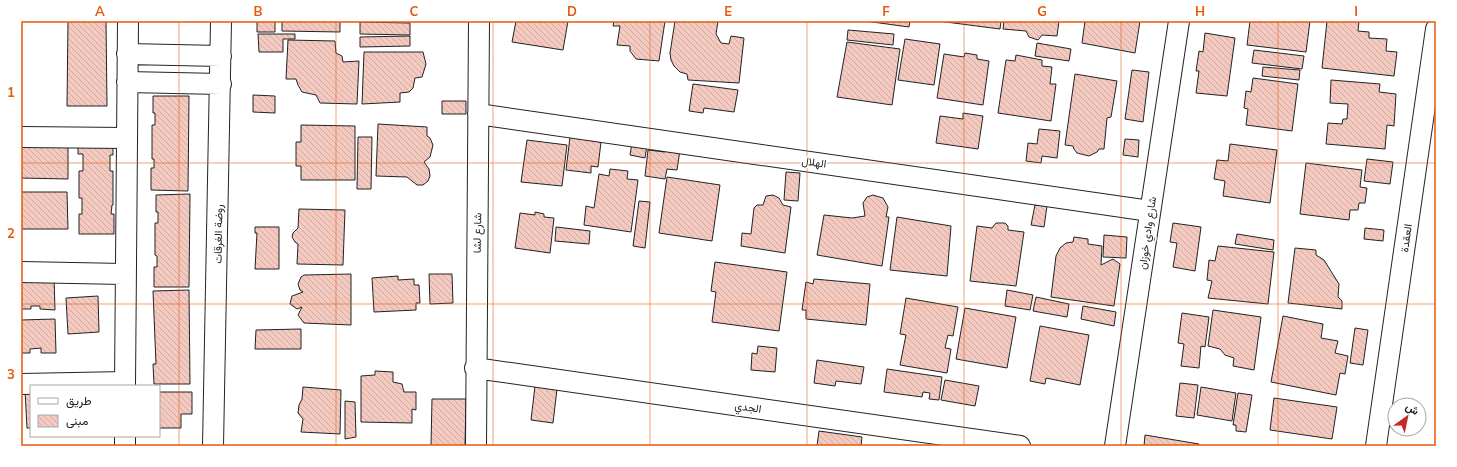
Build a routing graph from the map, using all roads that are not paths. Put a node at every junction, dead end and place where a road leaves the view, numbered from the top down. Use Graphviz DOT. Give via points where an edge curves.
graph roads {
  1 [pos="128,21"];
  2 [pos="221,21"];
  3 [pos="479,21"];
  4 [pos="1179,21"];
  5 [pos="1436,30"];
  6 [pos="127,54"];
  7 [pos="221,56"];
  8 [pos="127,82"];
  9 [pos="221,84"];
  10 [pos="478,114"];
  11 [pos="21,137"];
  12 [pos="126,138"];
  13 [pos="1150,211"];
  14 [pos="21,272"];
  15 [pos="124,274"];
  16 [pos="475,368"];
  17 [pos="21,384"];
  18 [pos="125,384"];
  19 [pos="213,446"];
  20 [pos="476,446"];
  21 [pos="1020,446"];
  22 [pos="1116,446"];
  23 [pos="1376,446"];
  1 -- 6 [label="street"];
  2 -- 7 [label="street, روضة الغرقات"];
  3 -- 10 [label="street, شارع لشا"];
  4 -- 13 [label="street, شارع وادي خوزان"];
  5 -- 23 [label="street, العقدة"];
  6 -- 7 [label="street"];
  6 -- 8 [label="street"];
  7 -- 9 [label="street, روضة الغرقات"];
  8 -- 9 [label="street"];
  8 -- 12 [label="street"];
  9 -- 19 [label="street, روضة الغرقات"];
  10 -- 13 [label="street, الهلال"];
  10 -- 16 [label="street, شارع لشا"];
  11 -- 12 [label="street"];
  12 -- 15 [label="street"];
  13 -- 22 [label="street, شارع وادي خوزان"];
  14 -- 15 [label="street"];
  15 -- 18 [label="street"];
  16 -- 20 [label="street, شارع لشا"];
  16 -- 21 [label="street, الجدي"];
  17 -- 18 [label="street"];
}
